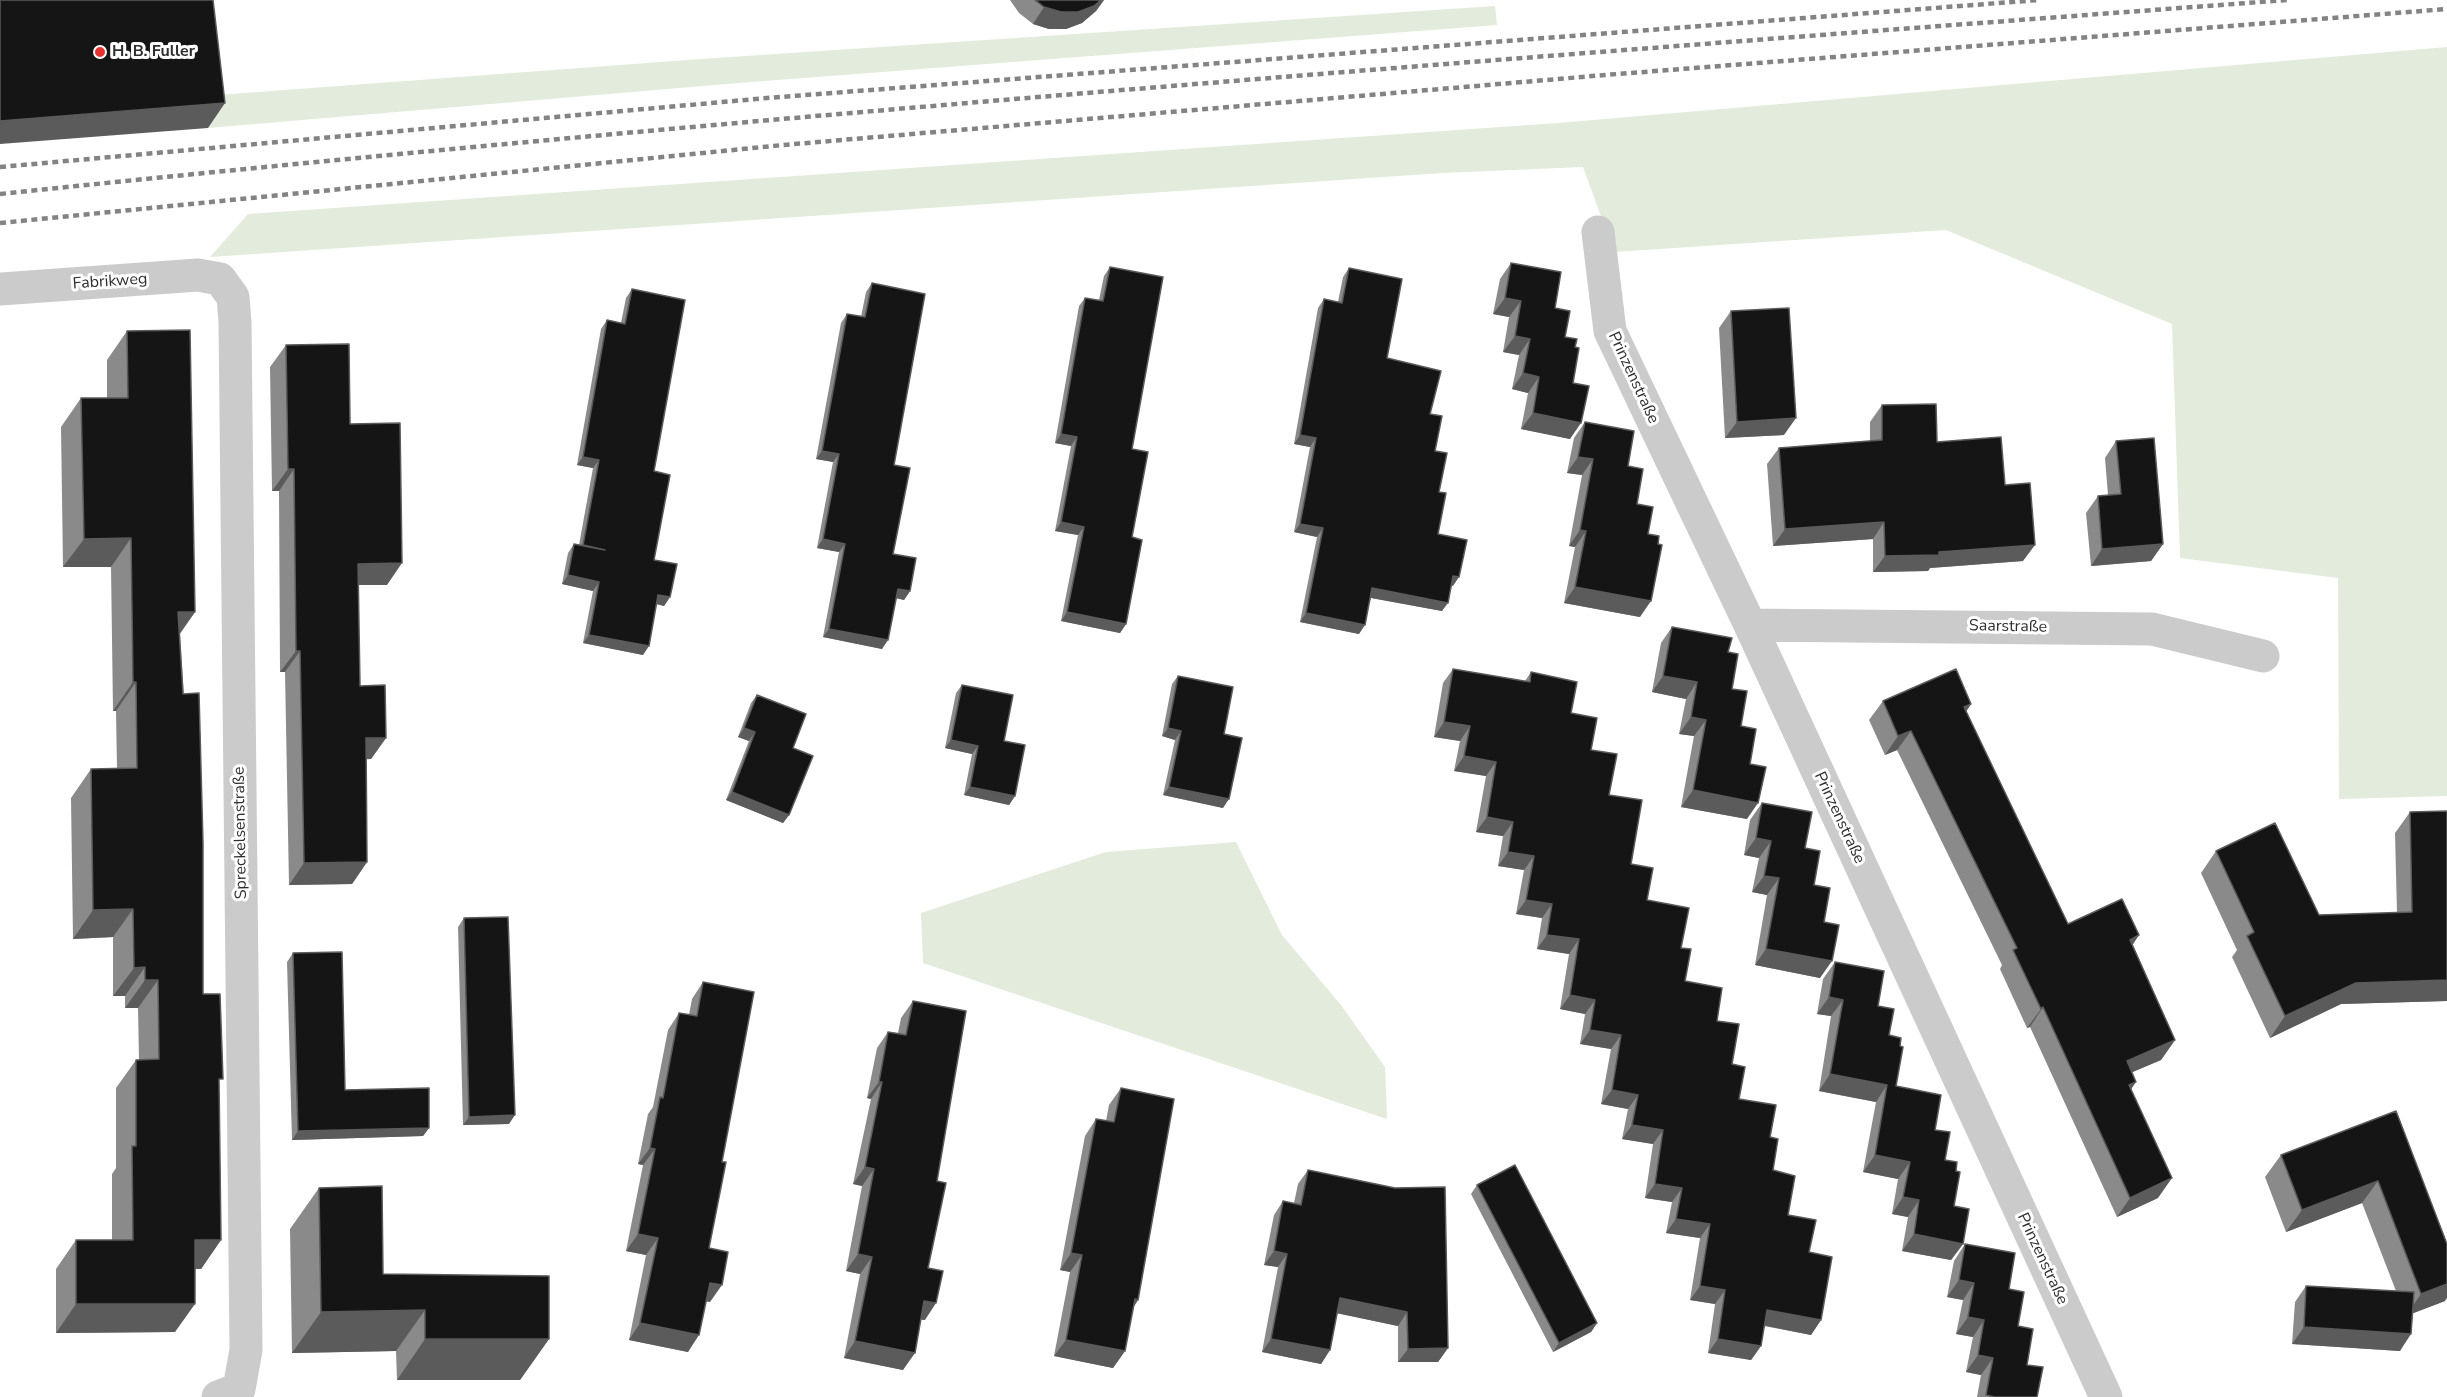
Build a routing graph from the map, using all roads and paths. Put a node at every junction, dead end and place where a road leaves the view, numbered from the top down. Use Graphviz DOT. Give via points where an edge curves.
graph roads {
  1 [pos="1598,232"];
  2 [pos="220,279"];
  3 [pos="0,289"];
  4 [pos="1750,625"];
  5 [pos="2263,656"];
  6 [pos="228,1393"];
  7 [pos="2106,1397"];
  1 -- 4 [label="street, Prinzenstraße" via="1610,331"];
  2 -- 3 [label="street, Fabrikweg" via="198,275"];
  2 -- 6 [label="street, Spreckelsenstraße" via="232,297 235,322 246,1350"];
  4 -- 5 [label="street, Saarstraße" via="2152,629"];
  4 -- 7 [label="street, Prinzenstraße"];
}
